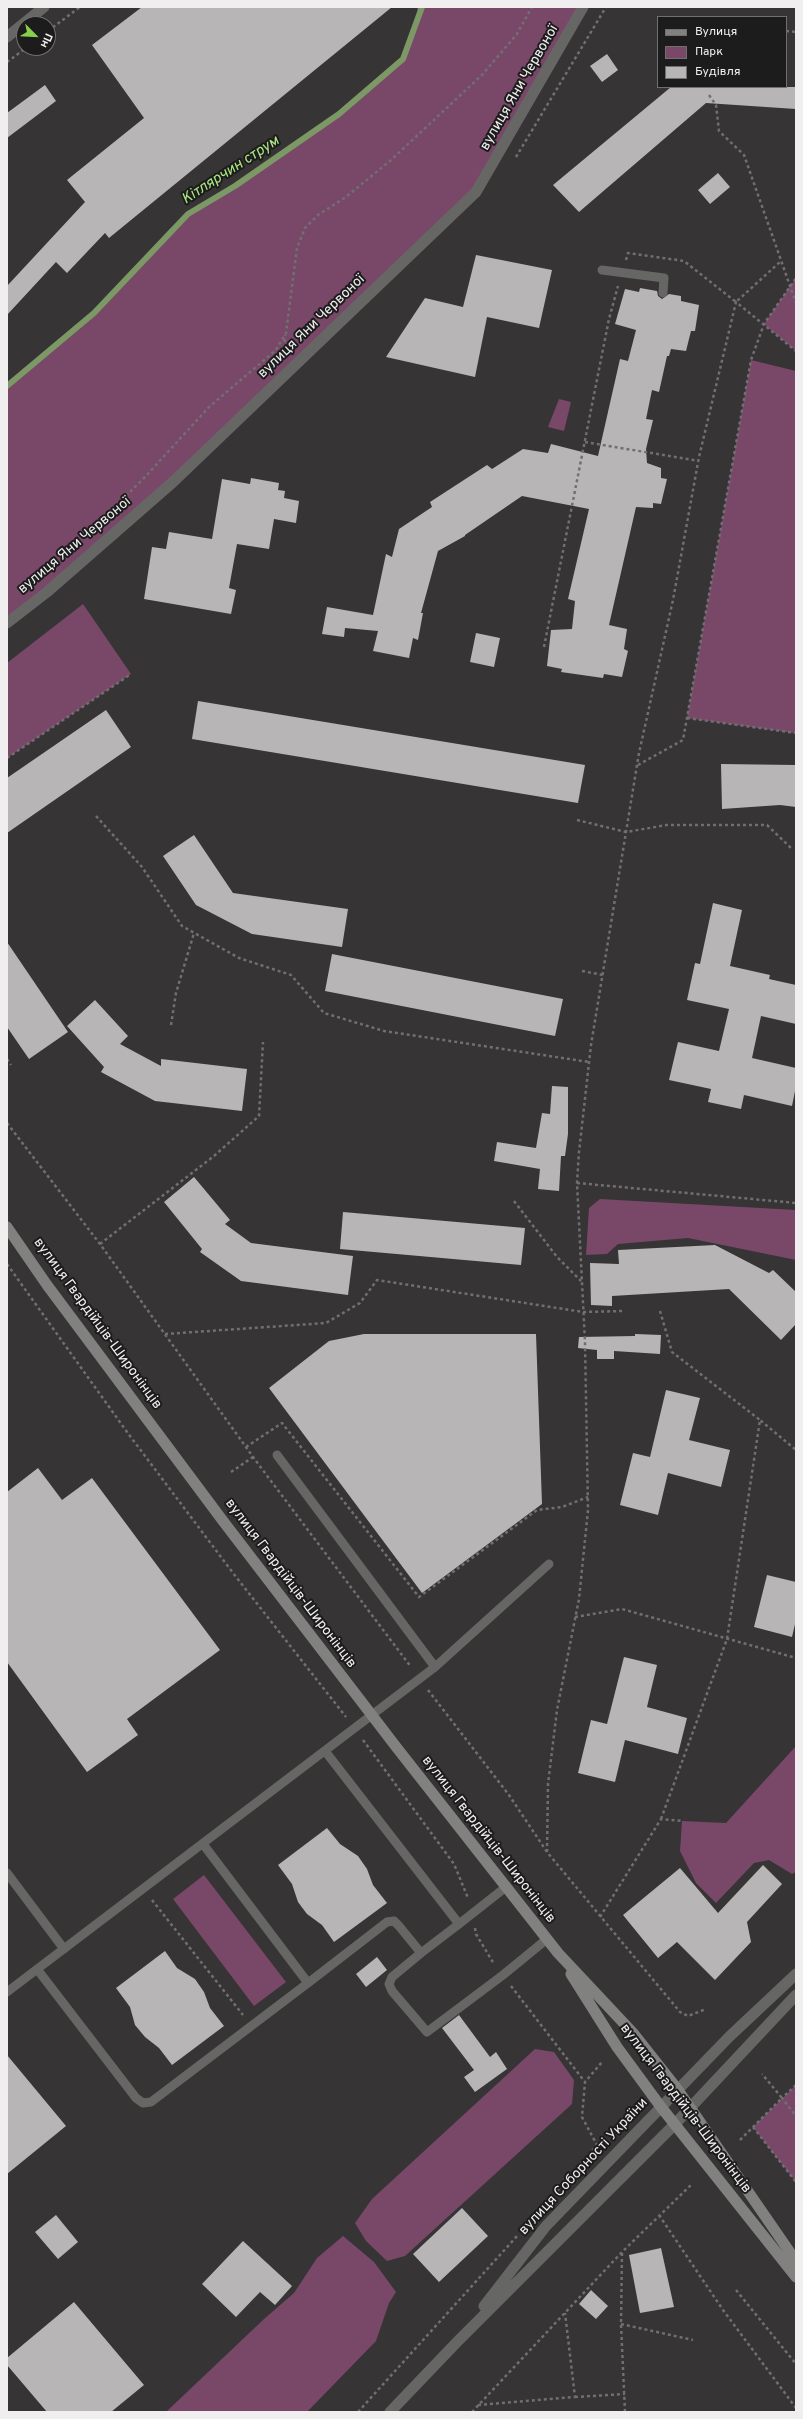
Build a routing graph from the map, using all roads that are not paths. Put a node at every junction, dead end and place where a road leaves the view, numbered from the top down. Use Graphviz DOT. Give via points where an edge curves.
graph roads {
  1 [pos="44,7"];
  2 [pos="583,7"];
  3 [pos="7,37"];
  4 [pos="602,270"];
  5 [pos="663,293"];
  6 [pos="7,623"];
  7 [pos="7,1227"];
  8 [pos="277,1455"];
  9 [pos="549,1564"];
  10 [pos="434,1667"];
  11 [pos="372,1715"];
  12 [pos="325,1751"];
  13 [pos="203,1844"];
  14 [pos="7,1874"];
  15 [pos="506,1887"];
  16 [pos="459,1924"];
  17 [pos="547,1939"];
  18 [pos="64,1949"];
  19 [pos="421,1953"];
  20 [pos="558,1953"];
  21 [pos="38,1969"];
  22 [pos="796,1974"];
  23 [pos="308,1982"];
  24 [pos="7,1992"];
  25 [pos="796,1995"];
  26 [pos="678,2090"];
  27 [pos="661,2107"];
  28 [pos="690,2108"];
  29 [pos="675,2124"];
  30 [pos="796,2261"];
  31 [pos="796,2277"];
  32 [pos="457,2342"];
  33 [pos="390,2412"];
  1 -- 3 [label="street"];
  2 -- 6 [label="street, вулиця Яни Червоної" via="476,192 173,482 47,592"];
  4 -- 5 [label="lane" via="664,278"];
  7 -- 11 [label="main road, вулиця Гвардійців-Широнінців" via="47,1285 223,1521"];
  8 -- 10 [label="lane"];
  9 -- 10 [label="lane"];
  10 -- 11 [label="lane"];
  11 -- 12 [label="lane"];
  11 -- 15 [label="main road, вулиця Гвардійців-Широнінців"];
  12 -- 13 [label="lane"];
  12 -- 16 [label="lane"];
  13 -- 18 [label="lane"];
  13 -- 23 [label="lane"];
  14 -- 18 [label="lane"];
  15 -- 16 [label="lane"];
  15 -- 17 [label="main road, вулиця Гвардійців-Широнінців"];
  16 -- 19 [label="lane"];
  17 -- 19 [label="lane" via="427,2032 389,1984 392,1977"];
  17 -- 20 [label="main road, вулиця Гвардійців-Широнінців"];
  18 -- 21 [label="lane"];
  19 -- 23 [label="lane" via="399,1926 394,1922 387,1922"];
  20 -- 26 [label="main road, вулиця Гвардійців-Широнінців" via="633,2033"];
  20 -- 27 [label="main road, вулиця Гвардійців-Широнінців" via="617,2048"];
  21 -- 23 [label="lane" via="143,2104 151,2102"];
  21 -- 24 [label="lane"];
  22 -- 26 [label="street, вулиця Соборності України" via="729,2037"];
  25 -- 28 [label="street, вулиця Соборності України"];
  26 -- 27 [label="street, вулиця Соборності України"];
  26 -- 28 [label="main road, вулиця Гвардійців-Широнінців"];
  27 -- 29 [label="main road, вулиця Гвардійців-Широнінців"];
  27 -- 32 [label="street, вулиця Соборності України" via="546,2226"];
  28 -- 29 [label="street, вулиця Соборності України"];
  28 -- 30 [label="main road, вулиця Гвардійців-Широнінців"];
  29 -- 31 [label="main road, вулиця Гвардійців-Широнінців"];
  29 -- 32 [label="street, вулиця Соборності України"];
  32 -- 33 [label="street, вулиця Соборності України"];
}
